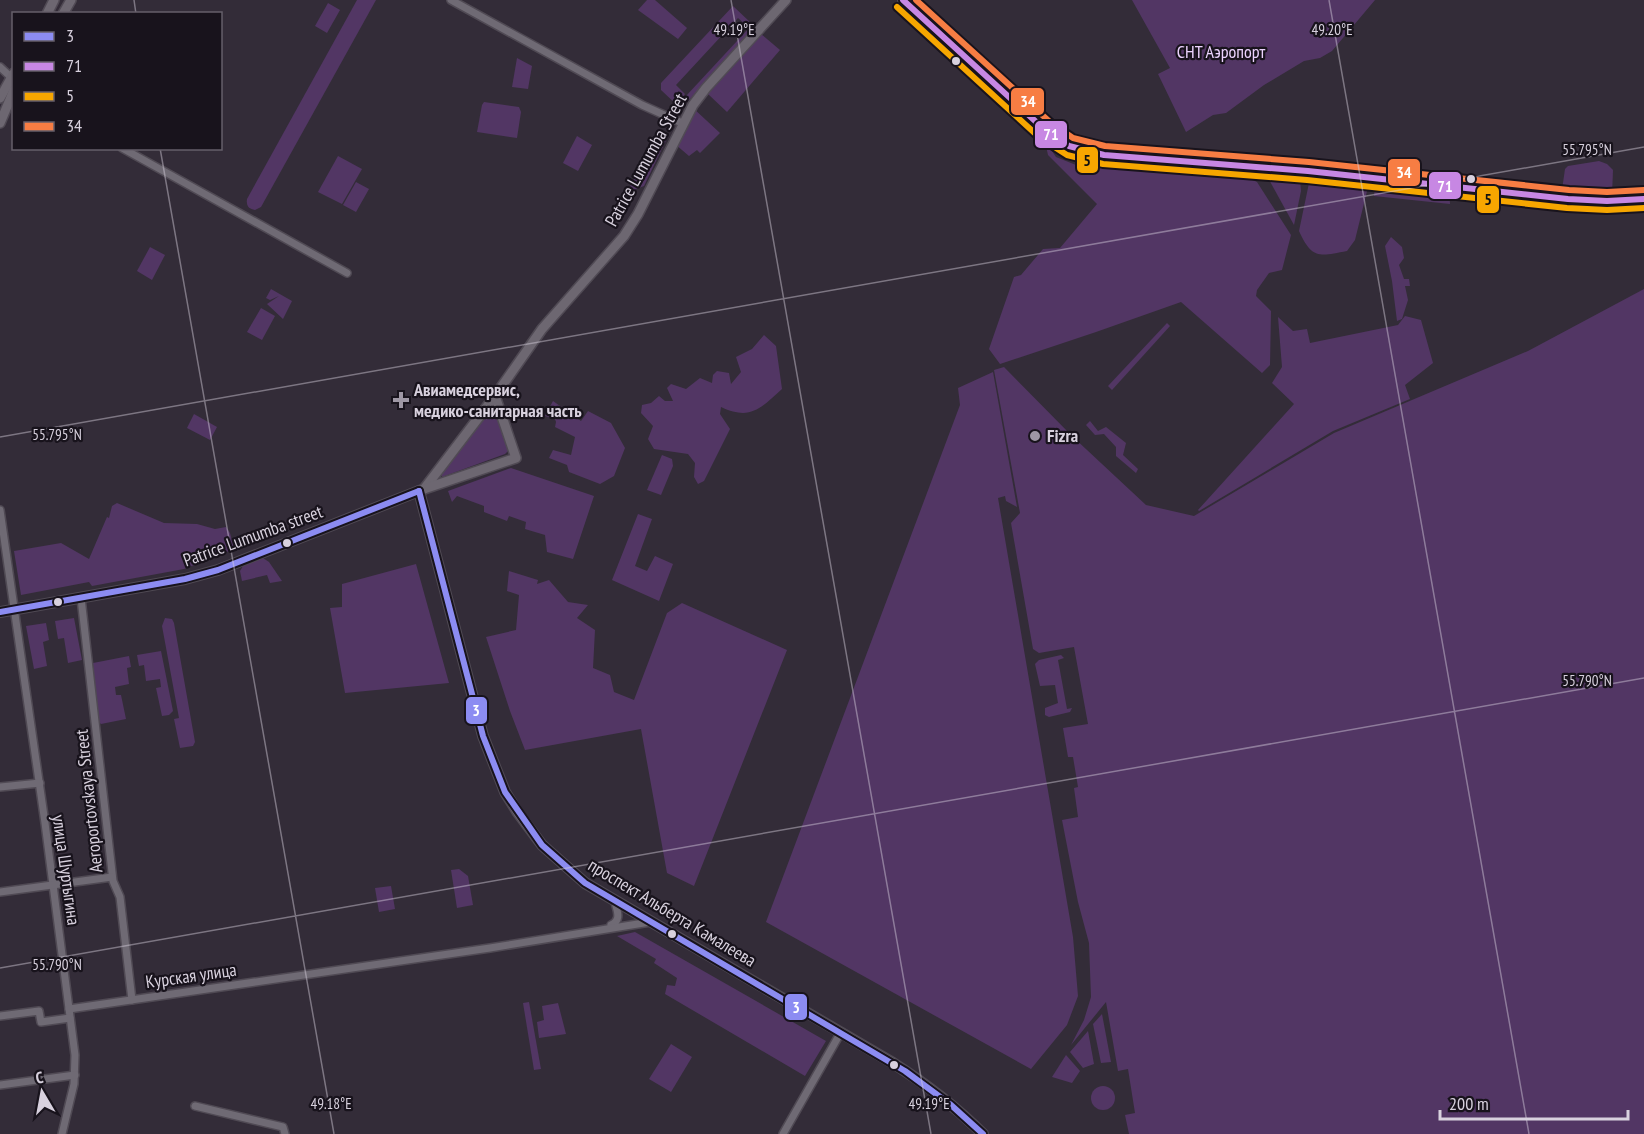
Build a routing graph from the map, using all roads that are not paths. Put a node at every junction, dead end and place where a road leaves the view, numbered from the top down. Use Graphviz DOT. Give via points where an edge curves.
graph roads {
  1 [pos="450,0"];
  2 [pos="786,0"];
  3 [pos="903,0"];
  4 [pos="0,67"];
  5 [pos="12,80"];
  6 [pos="12,82"];
  7 [pos="12,83"];
  8 [pos="12,84"];
  9 [pos="0,98"];
  10 [pos="12,105"];
  11 [pos="0,107"];
  12 [pos="682,123"];
  13 [pos="0,124"];
  14 [pos="126,150"];
  15 [pos="1644,199"];
  16 [pos="347,273"];
  17 [pos="495,396"];
  18 [pos="483,411"];
  19 [pos="502,416"];
  20 [pos="421,490"];
  21 [pos="0,510"];
  22 [pos="81,597"];
  23 [pos="16,609"];
  24 [pos="0,612"];
  25 [pos="40,783"];
  26 [pos="0,787"];
  27 [pos="112,877"];
  28 [pos="54,885"];
  29 [pos="0,892"];
  30 [pos="615,902"];
  31 [pos="650,922"];
  32 [pos="601,928"];
  33 [pos="132,1000"];
  34 [pos="69,1009"];
  35 [pos="0,1016"];
  36 [pos="70,1018"];
  37 [pos="841,1032"];
  38 [pos="75,1075"];
  39 [pos="0,1085"];
  40 [pos="195,1106"];
  41 [pos="62,1134"];
  42 [pos="285,1134"];
  43 [pos="783,1134"];
  44 [pos="983,1134"];
  1 -- 12 [label="street"];
  2 -- 12 [label="street, Patrice Lumumba Street" via="706,88"];
  3 -- 15 [label="street" via="1045,130 1069,146 1104,155 1308,171 1568,199"];
  4 -- 5 [label="street"];
  6 -- 9 [label="street"];
  7 -- 11 [label="street"];
  8 -- 13 [label="street"];
  10 -- 13 [label="street"];
  12 -- 17 [label="street, Patrice Lumumba Street" via="624,236 542,329"];
  14 -- 16 [label="street"];
  17 -- 18 [label="street, Patrice Lumumba Street"];
  17 -- 19 [label="street, Patrice Lumumba street"];
  18 -- 19 [label="street"];
  18 -- 20 [label="street, Patrice Lumumba Street"];
  19 -- 20 [label="street, Patrice Lumumba street" via="516,458"];
  20 -- 22 [label="street, Patrice Lumumba street" via="218,570"];
  20 -- 30 [label="street, проспект Альберта Камалеева" via="483,736 505,792 542,845 585,883"];
  21 -- 23 [label="street, улица Шуртыгина"];
  22 -- 23 [label="street, Patrice Lumumba street"];
  22 -- 27 [label="street, Aeroportovskaya Street"];
  23 -- 24 [label="street, Patrice Lumumba street"];
  23 -- 25 [label="street, улица Шуртыгина"];
  25 -- 26 [label="street"];
  25 -- 28 [label="street, улица Шуртыгина"];
  27 -- 28 [label="street"];
  27 -- 33 [label="street, Aeroportovskaya Street" via="120,897"];
  28 -- 29 [label="street"];
  28 -- 34 [label="street, улица Шуртыгина"];
  30 -- 31 [label="street, проспект Альберта Камалеева"];
  30 -- 32 [label="street" via="618,920"];
  31 -- 32 [label="street, Курская улица"];
  31 -- 37 [label="street, проспект Альберта Камалеева"];
  32 -- 33 [label="street, Курская улица" via="484,949"];
  33 -- 34 [label="street, Курская улица"];
  34 -- 36 [label="street, улица Шуртыгина"];
  35 -- 36 [label="street" via="39,1011 41,1022"];
  36 -- 38 [label="street, улица Шуртыгина"];
  37 -- 43 [label="street"];
  37 -- 44 [label="street, проспект Альберта Камалеева" via="934,1090"];
  38 -- 39 [label="street"];
  38 -- 41 [label="street, улица Шуртыгина"];
  40 -- 42 [label="street" via="283,1127"];
}
